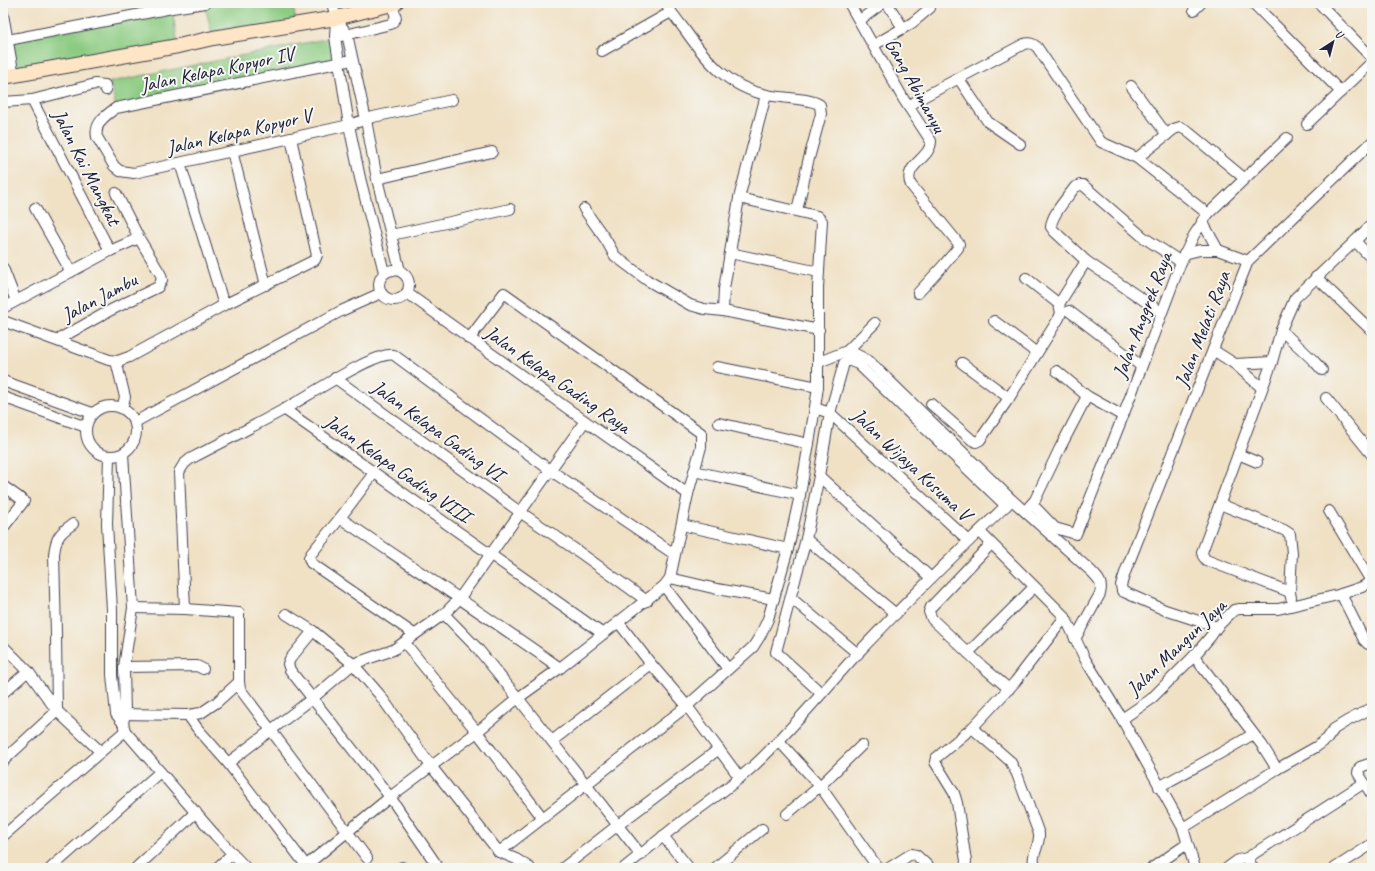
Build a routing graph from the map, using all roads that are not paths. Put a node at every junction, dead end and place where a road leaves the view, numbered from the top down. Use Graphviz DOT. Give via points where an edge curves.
graph roads {
  1 [pos="206,3"];
  2 [pos="332,3"];
  3 [pos="850,3"];
  4 [pos="883,3"];
  5 [pos="887,3"];
  6 [pos="1253,3"];
  7 [pos="1319,3"];
  8 [pos="394,4"];
  9 [pos="171,5"];
  10 [pos="668,7"];
  11 [pos="930,8"];
  12 [pos="3,14"];
  13 [pos="336,18"];
  14 [pos="860,20"];
  15 [pos="903,28"];
  16 [pos="347,34"];
  17 [pos="335,37"];
  18 [pos="6,41"];
  19 [pos="874,45"];
  20 [pos="602,51"];
  21 [pos="1372,58"];
  22 [pos="352,60"];
  23 [pos="339,62"];
  24 [pos="1372,62"];
  25 [pos="8,76"];
  26 [pos="959,79"];
  27 [pos="1131,86"];
  28 [pos="106,90"];
  29 [pos="1341,92"];
  30 [pos="766,95"];
  31 [pos="32,100"];
  32 [pos="452,100"];
  33 [pos="3,102"];
  34 [pos="909,106"];
  35 [pos="370,118"];
  36 [pos="1307,124"];
  37 [pos="349,125"];
  38 [pos="1167,135"];
  39 [pos="292,138"];
  40 [pos="1287,138"];
  41 [pos="1372,142"];
  42 [pos="1020,144"];
  43 [pos="232,151"];
  44 [pos="492,152"];
  45 [pos="1136,158"];
  46 [pos="180,163"];
  47 [pos="114,166"];
  48 [pos="1244,178"];
  49 [pos="377,179"];
  50 [pos="116,193"];
  51 [pos="739,198"];
  52 [pos="35,208"];
  53 [pos="510,209"];
  54 [pos="584,209"];
  55 [pos="797,211"];
  56 [pos="1205,217"];
  57 [pos="1372,224"];
  58 [pos="391,235"];
  59 [pos="139,238"];
  60 [pos="1355,242"];
  61 [pos="1218,250"];
  62 [pos="110,251"];
  63 [pos="730,253"];
  64 [pos="1182,258"];
  65 [pos="1372,259"];
  66 [pos="1086,261"];
  67 [pos="1248,261"];
  68 [pos="3,268"];
  69 [pos="400,271"];
  70 [pos="71,272"];
  71 [pos="384,272"];
  72 [pos="819,272"];
  73 [pos="1316,277"];
  74 [pos="1026,278"];
  75 [pos="266,285"];
  76 [pos="918,292"];
  77 [pos="381,293"];
  78 [pos="407,293"];
  79 [pos="16,301"];
  80 [pos="1059,304"];
  81 [pos="224,306"];
  82 [pos="3,308"];
  83 [pos="722,311"];
  84 [pos="1069,311"];
  85 [pos="1161,312"];
  86 [pos="3,321"];
  87 [pos="994,321"];
  88 [pos="875,323"];
  89 [pos="819,330"];
  90 [pos="1281,330"];
  91 [pos="1372,331"];
  92 [pos="470,339"];
  93 [pos="57,340"];
  94 [pos="848,350"];
  95 [pos="1213,350"];
  96 [pos="1037,353"];
  97 [pos="116,361"];
  98 [pos="819,362"];
  99 [pos="1272,362"];
  100 [pos="962,363"];
  101 [pos="1235,364"];
  102 [pos="1142,366"];
  103 [pos="717,367"];
  104 [pos="1322,370"];
  105 [pos="1057,371"];
  106 [pos="335,378"];
  107 [pos="3,381"];
  108 [pos="818,387"];
  109 [pos="1262,388"];
  110 [pos="1087,396"];
  111 [pos="3,397"];
  112 [pos="1009,398"];
  113 [pos="1326,398"];
  114 [pos="931,404"];
  115 [pos="122,408"];
  116 [pos="815,408"];
  117 [pos="284,409"];
  118 [pos="92,413"];
  119 [pos="830,413"];
  120 [pos="1123,416"];
  121 [pos="585,421"];
  122 [pos="135,422"];
  123 [pos="719,423"];
  124 [pos="86,427"];
  125 [pos="809,444"];
  126 [pos="123,454"];
  127 [pos="1238,454"];
  128 [pos="1372,455"];
  129 [pos="109,457"];
  130 [pos="1257,462"];
  131 [pos="550,470"];
  132 [pos="694,471"];
  133 [pos="374,473"];
  134 [pos="819,476"];
  135 [pos="3,486"];
  136 [pos="688,494"];
  137 [pos="800,495"];
  138 [pos="1009,503"];
  139 [pos="1032,504"];
  140 [pos="1220,504"];
  141 [pos="1329,511"];
  142 [pos="520,512"];
  143 [pos="1024,512"];
  144 [pos="340,518"];
  145 [pos="73,524"];
  146 [pos="682,525"];
  147 [pos="3,528"];
  148 [pos="980,532"];
  149 [pos="806,539"];
  150 [pos="969,541"];
  151 [pos="991,544"];
  152 [pos="788,549"];
  153 [pos="674,554"];
  154 [pos="491,555"];
  155 [pos="931,578"];
  156 [pos="1372,581"];
  157 [pos="667,582"];
  158 [pos="1034,587"];
  159 [pos="1290,592"];
  160 [pos="1340,594"];
  161 [pos="790,598"];
  162 [pos="459,599"];
  163 [pos="774,599"];
  164 [pos="647,601"];
  165 [pos="1294,605"];
  166 [pos="133,608"];
  167 [pos="185,609"];
  168 [pos="286,614"];
  169 [pos="444,614"];
  170 [pos="896,614"];
  171 [pos="1065,618"];
  172 [pos="619,623"];
  173 [pos="1217,627"];
  174 [pos="313,631"];
  175 [pos="414,634"];
  176 [pos="604,634"];
  177 [pos="1075,639"];
  178 [pos="405,643"];
  179 [pos="1372,644"];
  180 [pos="3,646"];
  181 [pos="968,653"];
  182 [pos="858,654"];
  183 [pos="1194,656"];
  184 [pos="353,664"];
  185 [pos="651,664"];
  186 [pos="124,667"];
  187 [pos="560,668"];
  188 [pos="203,669"];
  189 [pos="728,669"];
  190 [pos="28,671"];
  191 [pos="239,682"];
  192 [pos="1008,689"];
  193 [pos="3,693"];
  194 [pos="821,693"];
  195 [pos="313,698"];
  196 [pos="518,698"];
  197 [pos="687,706"];
  198 [pos="1372,708"];
  199 [pos="56,711"];
  200 [pos="188,715"];
  201 [pos="1122,719"];
  202 [pos="122,721"];
  203 [pos="972,728"];
  204 [pos="271,731"];
  205 [pos="477,732"];
  206 [pos="1253,734"];
  207 [pos="552,741"];
  208 [pos="779,741"];
  209 [pos="862,745"];
  210 [pos="719,749"];
  211 [pos="101,752"];
  212 [pos="3,761"];
  213 [pos="228,763"];
  214 [pos="1372,763"];
  215 [pos="431,766"];
  216 [pos="1277,769"];
  217 [pos="160,772"];
  218 [pos="740,778"];
  219 [pos="1364,783"];
  220 [pos="585,784"];
  221 [pos="820,786"];
  222 [pos="1159,787"];
  223 [pos="1372,795"];
  224 [pos="390,797"];
  225 [pos="196,812"];
  226 [pos="786,814"];
  227 [pos="542,817"];
  228 [pos="618,824"];
  229 [pos="1183,828"];
  230 [pos="762,829"];
  231 [pos="348,832"];
  232 [pos="3,836"];
  233 [pos="663,836"];
  234 [pos="1187,844"];
  235 [pos="1372,844"];
  236 [pos="499,852"];
  237 [pos="233,853"];
  238 [pos="641,854"];
  239 [pos="367,858"];
  240 [pos="1247,858"];
  241 [pos="436,864"];
  242 [pos="306,867"];
  243 [pos="525,867"];
  244 [pos="51,868"];
  245 [pos="136,868"];
  246 [pos="217,868"];
  247 [pos="246,868"];
  248 [pos="563,868"];
  249 [pos="624,868"];
  250 [pos="689,868"];
  251 [pos="715,868"];
  252 [pos="878,868"];
  253 [pos="889,868"];
  254 [pos="930,868"];
  255 [pos="965,868"];
  256 [pos="1036,868"];
  257 [pos="1152,868"];
  258 [pos="1195,868"];
  259 [pos="1227,868"];
  260 [pos="1254,868"];
  261 [pos="1335,868"];
  1 -- 9 [label="street"];
  2 -- 13 [label="street"];
  3 -- 14 [label="street, Gang Abimanyu"];
  4 -- 14 [label="street"];
  5 -- 15 [label="street"];
  6 -- 29 [label="street"];
  7 -- 21 [label="street"];
  8 -- 13 [label="street"];
  8 -- 16 [label="street" via="396,18 391,24"];
  9 -- 18 [label="street"];
  10 -- 20 [label="street"];
  10 -- 30 [label="street" via="705,57 724,76 751,91"];
  11 -- 15 [label="street"];
  12 -- 18 [label="street"];
  13 -- 16 [label="street"];
  13 -- 17 [label="street"];
  13 -- 25 [label="street"];
  14 -- 19 [label="street, Gang Abimanyu"];
  15 -- 19 [label="street"];
  16 -- 17 [label="street"];
  16 -- 22 [label="street"];
  17 -- 23 [label="street"];
  18 -- 25 [label="street"];
  19 -- 34 [label="street, Gang Abimanyu"];
  22 -- 23 [label="street, Jalan Kelapa Kopyor IV"];
  22 -- 35 [label="street"];
  23 -- 37 [label="street"];
  23 -- 47 [label="street, Jalan Kelapa Kopyor IV" via="116,108 106,114 96,131"];
  24 -- 29 [label="street"];
  26 -- 34 [label="street"];
  26 -- 42 [label="street" via="988,122"];
  26 -- 45 [label="street" via="1028,42 1033,44 1101,142"];
  27 -- 38 [label="street"];
  28 -- 31 [label="street" via="105,85 95,84"];
  29 -- 36 [label="street"];
  30 -- 51 [label="street"];
  30 -- 55 [label="street" via="813,101 820,105 821,114"];
  31 -- 33 [label="street"];
  31 -- 62 [label="street, Jalan Kai Mangkat"];
  32 -- 35 [label="street, Jalan Kelapa Kopyor V"];
  34 -- 76 [label="street, Gang Abimanyu" via="932,144 909,172 908,180 959,244 942,267"];
  35 -- 37 [label="street, Jalan Kelapa Kopyor V"];
  35 -- 49 [label="street"];
  37 -- 39 [label="street, Jalan Kelapa Kopyor V"];
  37 -- 71 [label="street"];
  38 -- 45 [label="street"];
  38 -- 48 [label="street" via="1177,128 1183,128"];
  39 -- 43 [label="street, Jalan Kelapa Kopyor V"];
  39 -- 75 [label="street" via="317,255 315,260"];
  40 -- 48 [label="street, Jalan Anggrek Raya"];
  41 -- 67 [label="street, Jalan Melati Raya"];
  43 -- 46 [label="street, Jalan Kelapa Kopyor V"];
  43 -- 75 [label="street"];
  44 -- 49 [label="street"];
  45 -- 56 [label="street"];
  46 -- 47 [label="street, Jalan Kelapa Kopyor V" via="134,173 120,171"];
  46 -- 81 [label="street"];
  48 -- 56 [label="street, Jalan Anggrek Raya"];
  49 -- 58 [label="street"];
  50 -- 59 [label="street"];
  51 -- 55 [label="street"];
  51 -- 63 [label="street"];
  52 -- 70 [label="street"];
  53 -- 58 [label="street"];
  54 -- 83 [label="street" via="615,256 636,272 690,305"];
  55 -- 72 [label="street" via="817,216 822,221"];
  56 -- 61 [label="street"];
  56 -- 64 [label="street, Jalan Anggrek Raya"];
  57 -- 60 [label="street"];
  58 -- 69 [label="street"];
  59 -- 62 [label="street"];
  59 -- 93 [label="street, Jalan Jambu" via="162,278 158,287"];
  60 -- 65 [label="street"];
  60 -- 73 [label="street"];
  61 -- 64 [label="street" via="1200,250"];
  61 -- 67 [label="street"];
  62 -- 70 [label="street"];
  63 -- 72 [label="street"];
  63 -- 83 [label="street"];
  64 -- 66 [label="street" via="1143,237 1088,188 1080,185 1075,187 1058,211 1051,227"];
  64 -- 85 [label="street, Jalan Anggrek Raya"];
  66 -- 80 [label="street"];
  66 -- 85 [label="street"];
  67 -- 95 [label="street, Jalan Melati Raya"];
  68 -- 79 [label="street"];
  69 -- 71 [label="street" via="392,269"];
  69 -- 78 [label="street" via="407,276 410,285"];
  70 -- 79 [label="street"];
  71 -- 77 [label="street" via="378,282"];
  72 -- 89 [label="street"];
  73 -- 90 [label="street" via="1295,298"];
  73 -- 91 [label="street"];
  74 -- 80 [label="street"];
  75 -- 81 [label="street"];
  77 -- 78 [label="street" via="394,301"];
  77 -- 122 [label="street" via="341,311"];
  78 -- 92 [label="street, Jalan Kelapa Gading Raya"];
  79 -- 82 [label="street"];
  80 -- 96 [label="street" via="1060,318"];
  81 -- 97 [label="street" via="129,357"];
  83 -- 89 [label="street"];
  84 -- 102 [label="street"];
  85 -- 102 [label="street, Jalan Anggrek Raya"];
  86 -- 93 [label="street"];
  87 -- 96 [label="street"];
  88 -- 94 [label="street"];
  89 -- 98 [label="street"];
  90 -- 99 [label="street"];
  90 -- 104 [label="street"];
  92 -- 121 [label="street, Jalan Kelapa Gading Raya"];
  92 -- 132 [label="street" via="504,293 701,433 701,447"];
  93 -- 97 [label="street"];
  94 -- 98 [label="street"];
  94 -- 138 [label="street" via="869,361"];
  95 -- 101 [label="street"];
  95 -- 173 [label="street, Jalan Melati Raya" via="1121,585 1122,591 1165,610"];
  96 -- 112 [label="street"];
  97 -- 115 [label="street" via="125,396"];
  98 -- 108 [label="street"];
  99 -- 101 [label="street"];
  99 -- 109 [label="street"];
  100 -- 112 [label="street"];
  101 -- 109 [label="street"];
  102 -- 120 [label="street, Jalan Anggrek Raya"];
  103 -- 108 [label="street"];
  105 -- 110 [label="street"];
  106 -- 117 [label="street"];
  106 -- 131 [label="street" via="384,354 394,355"];
  106 -- 142 [label="street, Jalan Kelapa Gading VI"];
  107 -- 118 [label="street"];
  108 -- 116 [label="street"];
  109 -- 127 [label="street"];
  110 -- 120 [label="street"];
  110 -- 139 [label="street"];
  111 -- 124 [label="street"];
  112 -- 114 [label="street" via="976,442"];
  113 -- 128 [label="street"];
  115 -- 118 [label="street" via="111,405"];
  115 -- 122 [label="street" via="130,413"];
  116 -- 119 [label="street"];
  116 -- 125 [label="street"];
  117 -- 133 [label="street, Jalan Kelapa Gading VIII"];
  117 -- 167 [label="street" via="190,459 179,472"];
  118 -- 124 [label="street"];
  119 -- 134 [label="street"];
  119 -- 138 [label="street" via="844,363 848,360 858,364"];
  119 -- 150 [label="street, Jalan Wijaya Kusuma V"];
  120 -- 139 [label="street, Jalan Anggrek Raya" via="1076,534 1055,528"];
  121 -- 131 [label="street"];
  121 -- 136 [label="street, Jalan Kelapa Gading Raya"];
  122 -- 126 [label="street" via="135,440 131,448"];
  123 -- 125 [label="street"];
  124 -- 129 [label="street" via="87,440 91,447"];
  125 -- 137 [label="street"];
  126 -- 129 [label="street"];
  126 -- 166 [label="street"];
  127 -- 130 [label="street"];
  127 -- 140 [label="street"];
  129 -- 202 [label="street" via="107,524 112,610 112,675"];
  131 -- 142 [label="street"];
  131 -- 153 [label="street"];
  132 -- 136 [label="street"];
  132 -- 137 [label="street"];
  133 -- 144 [label="street"];
  133 -- 154 [label="street, Jalan Kelapa Gading VIII"];
  134 -- 149 [label="street"];
  134 -- 155 [label="street"];
  135 -- 147 [label="street" via="24,501"];
  136 -- 146 [label="street"];
  137 -- 152 [label="street"];
  138 -- 143 [label="street"];
  138 -- 148 [label="street"];
  139 -- 143 [label="street"];
  140 -- 159 [label="street" via="1286,531 1290,536"];
  140 -- 159 [label="street" via="1202,552 1206,560"];
  141 -- 156 [label="street"];
  142 -- 154 [label="street"];
  142 -- 164 [label="street, Jalan Kelapa Gading VI"];
  143 -- 177 [label="street" via="1100,581 1100,594"];
  144 -- 162 [label="street"];
  144 -- 175 [label="street" via="311,554 311,563"];
  145 -- 199 [label="street" via="58,536 54,554"];
  146 -- 152 [label="street"];
  146 -- 153 [label="street"];
  148 -- 150 [label="street"];
  148 -- 151 [label="street"];
  149 -- 161 [label="street"];
  149 -- 170 [label="street"];
  150 -- 155 [label="street"];
  151 -- 158 [label="street"];
  151 -- 181 [label="street" via="929,612 932,619"];
  152 -- 163 [label="street"];
  153 -- 157 [label="street"];
  154 -- 162 [label="street"];
  154 -- 176 [label="street, Jalan Kelapa Gading VIII"];
  155 -- 170 [label="street"];
  156 -- 160 [label="street, Jalan Mangun Jaya"];
  157 -- 163 [label="street"];
  157 -- 164 [label="street"];
  157 -- 189 [label="street"];
  158 -- 171 [label="street"];
  158 -- 181 [label="street"];
  159 -- 165 [label="street"];
  160 -- 165 [label="street, Jalan Mangun Jaya"];
  160 -- 179 [label="street" via="1364,640"];
  161 -- 182 [label="street"];
  161 -- 194 [label="street" via="776,652"];
  162 -- 169 [label="street"];
  162 -- 187 [label="street"];
  163 -- 189 [label="street" via="768,619 753,647"];
  164 -- 172 [label="street"];
  165 -- 173 [label="street, Jalan Mangun Jaya" via="1278,609 1234,610"];
  166 -- 167 [label="street"];
  166 -- 186 [label="street"];
  167 -- 191 [label="street" via="239,613"];
  168 -- 174 [label="street"];
  169 -- 175 [label="street"];
  169 -- 196 [label="street" via="478,649"];
  170 -- 182 [label="street"];
  171 -- 177 [label="street"];
  171 -- 192 [label="street"];
  172 -- 176 [label="street"];
  172 -- 185 [label="street"];
  173 -- 183 [label="street, Jalan Mangun Jaya"];
  174 -- 184 [label="street"];
  174 -- 195 [label="street" via="288,664"];
  175 -- 178 [label="street"];
  176 -- 187 [label="street"];
  177 -- 201 [label="street"];
  178 -- 184 [label="street"];
  178 -- 205 [label="street"];
  180 -- 190 [label="street"];
  181 -- 192 [label="street"];
  182 -- 194 [label="street"];
  183 -- 201 [label="street, Jalan Mangun Jaya" via="1150,700"];
  183 -- 206 [label="street"];
  184 -- 195 [label="street"];
  184 -- 215 [label="street" via="379,694"];
  185 -- 197 [label="street"];
  185 -- 207 [label="street"];
  186 -- 188 [label="street" via="197,666"];
  186 -- 202 [label="street"];
  187 -- 196 [label="street"];
  189 -- 197 [label="street"];
  190 -- 193 [label="street"];
  190 -- 199 [label="street"];
  191 -- 200 [label="street" via="201,713"];
  191 -- 204 [label="street" via="245,697"];
  192 -- 203 [label="street"];
  194 -- 208 [label="street"];
  195 -- 204 [label="street"];
  195 -- 224 [label="street"];
  196 -- 205 [label="street"];
  196 -- 207 [label="street"];
  197 -- 210 [label="street"];
  197 -- 220 [label="street"];
  198 -- 216 [label="street" via="1334,729 1327,739 1316,747"];
  199 -- 211 [label="street"];
  199 -- 212 [label="street"];
  200 -- 202 [label="street"];
  200 -- 213 [label="street"];
  201 -- 222 [label="street"];
  202 -- 211 [label="street"];
  202 -- 217 [label="street"];
  203 -- 255 [label="street" via="935,760 957,803"];
  203 -- 256 [label="street" via="1008,758 1017,774 1039,834 1033,858"];
  204 -- 213 [label="street"];
  204 -- 231 [label="street"];
  205 -- 215 [label="street"];
  205 -- 227 [label="street"];
  206 -- 216 [label="street"];
  206 -- 222 [label="street" via="1226,752"];
  207 -- 220 [label="street"];
  208 -- 218 [label="street"];
  208 -- 221 [label="street"];
  209 -- 221 [label="street"];
  210 -- 218 [label="street"];
  210 -- 228 [label="street"];
  211 -- 232 [label="street"];
  213 -- 242 [label="street"];
  214 -- 219 [label="street" via="1360,767 1358,775"];
  215 -- 224 [label="street"];
  215 -- 236 [label="street"];
  216 -- 229 [label="street"];
  217 -- 225 [label="street"];
  217 -- 244 [label="street"];
  218 -- 233 [label="street"];
  219 -- 223 [label="street"];
  219 -- 240 [label="street"];
  220 -- 227 [label="street"];
  220 -- 228 [label="street"];
  221 -- 226 [label="street"];
  221 -- 252 [label="street"];
  222 -- 229 [label="street"];
  224 -- 231 [label="street"];
  224 -- 241 [label="street"];
  225 -- 237 [label="street"];
  225 -- 245 [label="street"];
  227 -- 236 [label="street"];
  228 -- 238 [label="street"];
  228 -- 248 [label="street"];
  229 -- 234 [label="street"];
  230 -- 251 [label="street"];
  231 -- 239 [label="street"];
  231 -- 242 [label="street"];
  233 -- 238 [label="street"];
  233 -- 250 [label="street"];
  234 -- 257 [label="street"];
  234 -- 258 [label="street"];
  235 -- 261 [label="street"];
  236 -- 243 [label="street" via="516,859"];
  237 -- 246 [label="street"];
  237 -- 247 [label="street"];
  238 -- 249 [label="street"];
  240 -- 259 [label="street" via="1238,860"];
  240 -- 260 [label="street"];
  253 -- 254 [label="street" via="911,854 916,855"];
}
